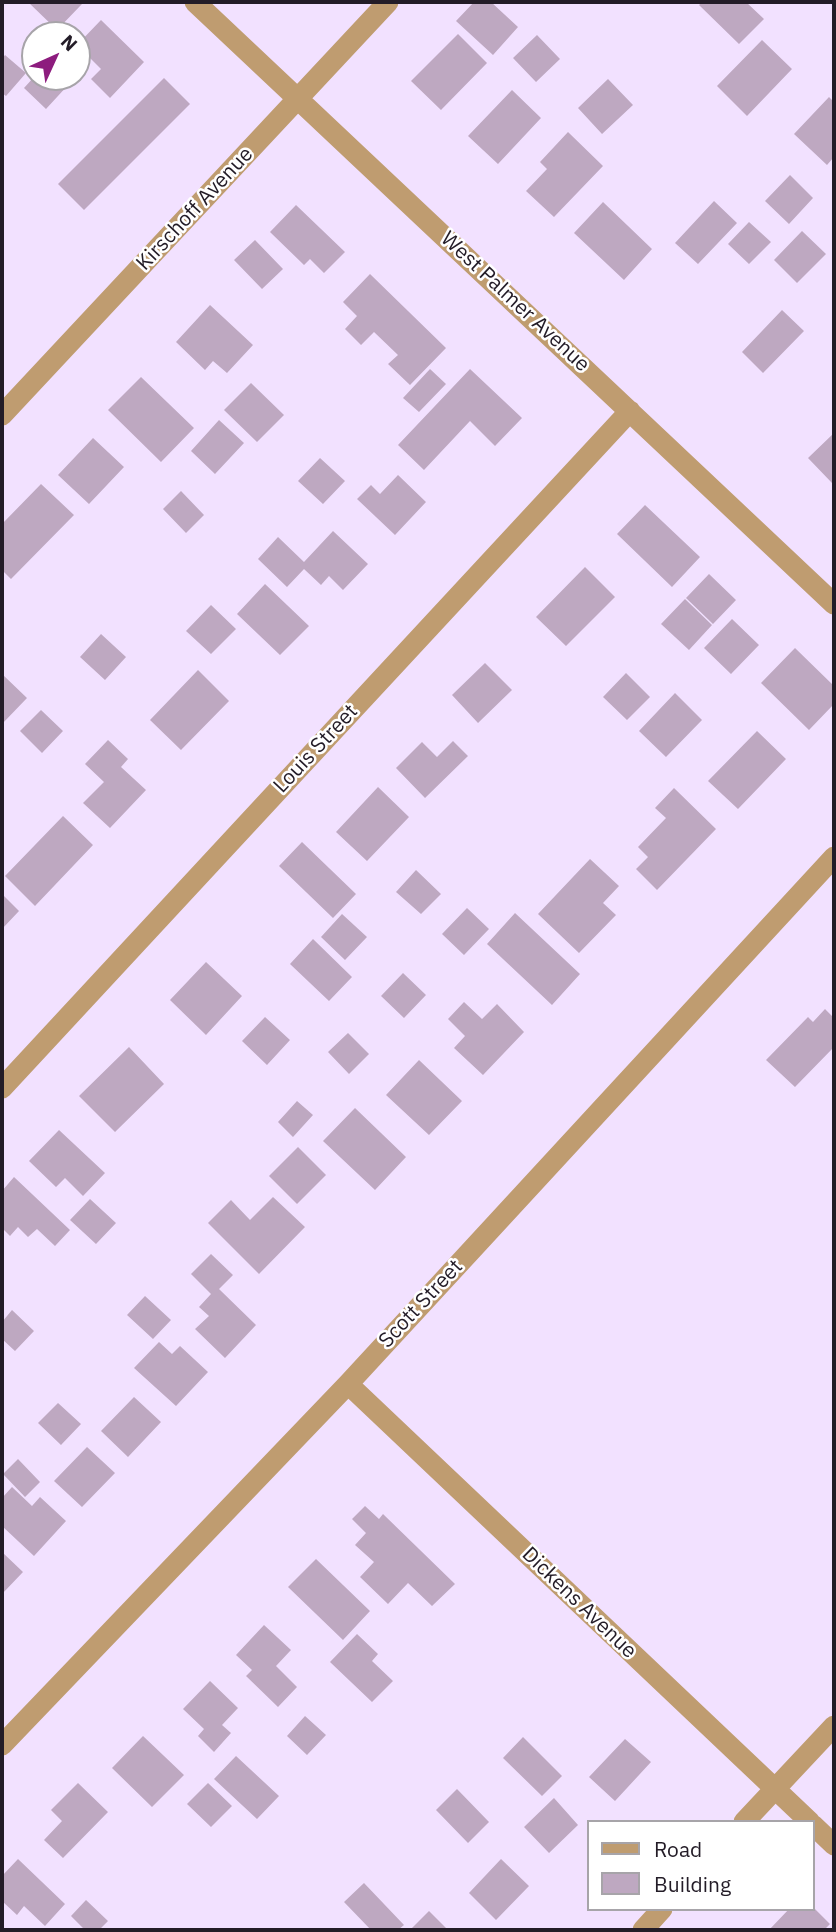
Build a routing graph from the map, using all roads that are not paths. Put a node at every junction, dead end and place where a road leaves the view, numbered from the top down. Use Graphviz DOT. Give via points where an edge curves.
graph roads {
  1 [pos="195,2"];
  2 [pos="388,2"];
  3 [pos="298,99"];
  4 [pos="630,411"];
  5 [pos="2,415"];
  6 [pos="834,604"];
  7 [pos="834,857"];
  8 [pos="6,1076"];
  9 [pos="348,1384"];
  10 [pos="834,1726"];
  11 [pos="2,1745"];
  12 [pos="775,1789"];
  13 [pos="746,1820"];
  14 [pos="807,1820"];
  15 [pos="815,1828"];
  16 [pos="834,1845"];
  17 [pos="660,1911"];
  18 [pos="643,1930"];
  1 -- 3 [label="street, West Palmer Avenue"];
  2 -- 3 [label="street, Kirschoff Avenue"];
  3 -- 4 [label="street, West Palmer Avenue"];
  3 -- 5 [label="street, Kirschoff Avenue"];
  4 -- 6 [label="street, West Palmer Avenue"];
  4 -- 8 [label="street, Louis Street"];
  7 -- 9 [label="street, Scott Street"];
  9 -- 11 [label="street, Scott Street"];
  9 -- 12 [label="street, Dickens Avenue"];
  10 -- 12 [label="street"];
  12 -- 13 [label="street"];
  12 -- 14 [label="street, Dickens Avenue"];
  15 -- 16 [label="street, Dickens Avenue"];
  17 -- 18 [label="street"];
}
